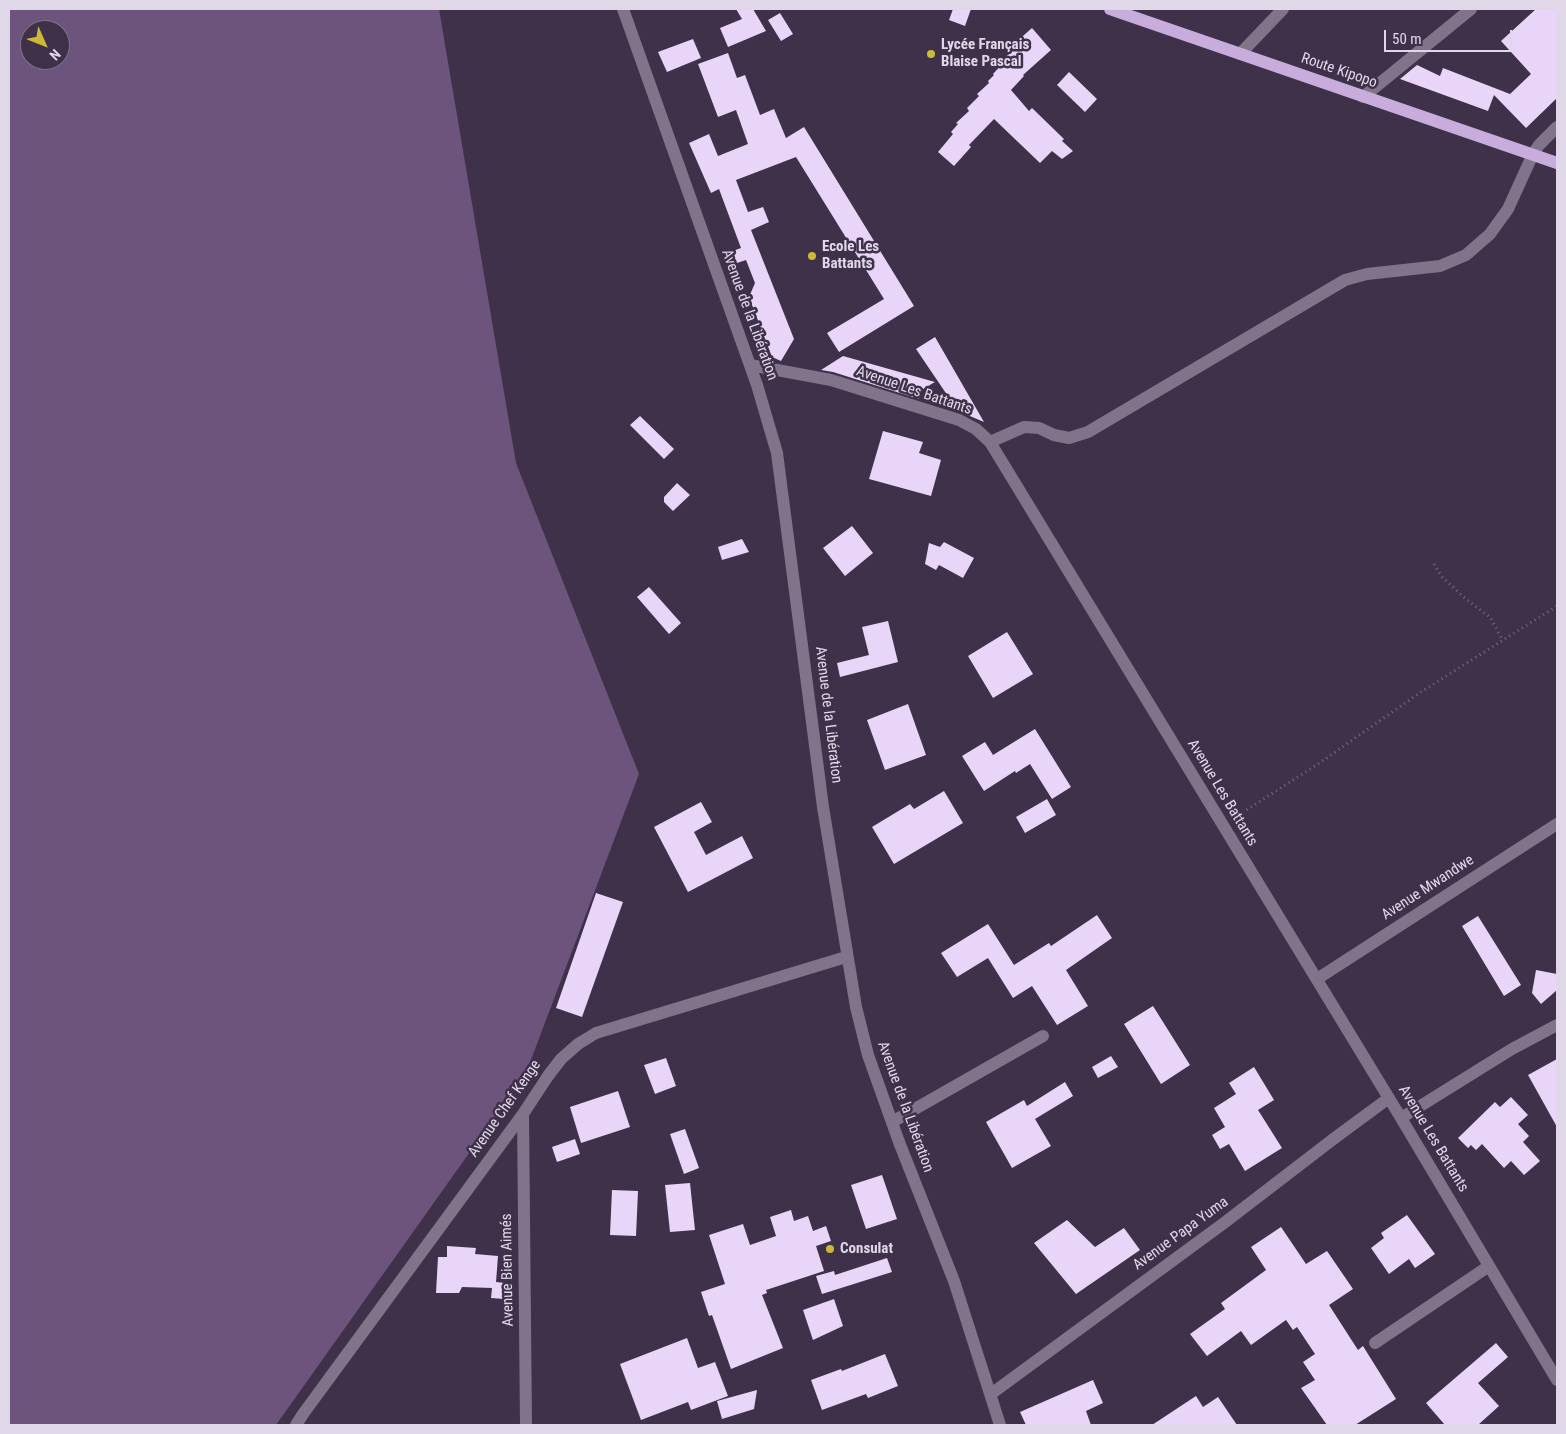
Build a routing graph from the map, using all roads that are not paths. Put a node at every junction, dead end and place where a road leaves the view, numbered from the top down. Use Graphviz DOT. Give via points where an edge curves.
graph roads {
  1 [pos="623,9"];
  2 [pos="1110,9"];
  3 [pos="1283,9"];
  4 [pos="1471,9"];
  5 [pos="1240,54"];
  6 [pos="1363,97"];
  7 [pos="1557,127"];
  8 [pos="1533,154"];
  9 [pos="1557,163"];
  10 [pos="750,365"];
  11 [pos="990,442"];
  12 [pos="1557,824"];
  13 [pos="846,957"];
  14 [pos="1317,979"];
  15 [pos="1557,1025"];
  16 [pos="1043,1036"];
  17 [pos="1389,1098"];
  18 [pos="522,1114"];
  19 [pos="1402,1118"];
  20 [pos="892,1122"];
  21 [pos="1489,1266"];
  22 [pos="1375,1343"];
  23 [pos="1557,1380"];
  24 [pos="990,1394"];
  25 [pos="296,1425"];
  26 [pos="526,1425"];
  27 [pos="1000,1425"];
  1 -- 10 [label="street, Avenue de la Libération"];
  2 -- 5 [label="main road, Route Kipopo"];
  3 -- 5 [label="street"];
  4 -- 6 [label="street"];
  5 -- 6 [label="main road, Route Kipopo"];
  6 -- 8 [label="main road, Route Kipopo"];
  7 -- 8 [label="street"];
  8 -- 9 [label="main road, Route Kipopo"];
  8 -- 11 [label="street" via="1508,209 1490,234 1466,255 1440,266 1367,274 1345,280 1088,432 1069,438 1039,428 1024,427"];
  10 -- 11 [label="street, Avenue Les Battants" via="831,380 959,420"];
  10 -- 13 [label="street, Avenue de la Libération" via="777,453"];
  11 -- 14 [label="street, Avenue Les Battants"];
  12 -- 14 [label="street, Avenue Mwandwe"];
  13 -- 18 [label="street, Avenue Chef Kenge" via="596,1033 561,1059"];
  13 -- 20 [label="street, Avenue de la Libération" via="868,1055"];
  14 -- 17 [label="street, Avenue Les Battants"];
  15 -- 19 [label="street" via="1512,1049"];
  16 -- 20 [label="street"];
  17 -- 19 [label="street, Avenue Les Battants"];
  17 -- 24 [label="street, Avenue Papa Yuma"];
  18 -- 25 [label="street, Avenue Chef Kenge"];
  18 -- 26 [label="street, Avenue Bien Aimés"];
  19 -- 21 [label="street, Avenue Les Battants"];
  20 -- 24 [label="street, Avenue de la Libération" via="954,1281"];
  21 -- 22 [label="street"];
  21 -- 23 [label="street, Avenue Les Battants"];
  24 -- 27 [label="street, Avenue de la Libération"];
}
